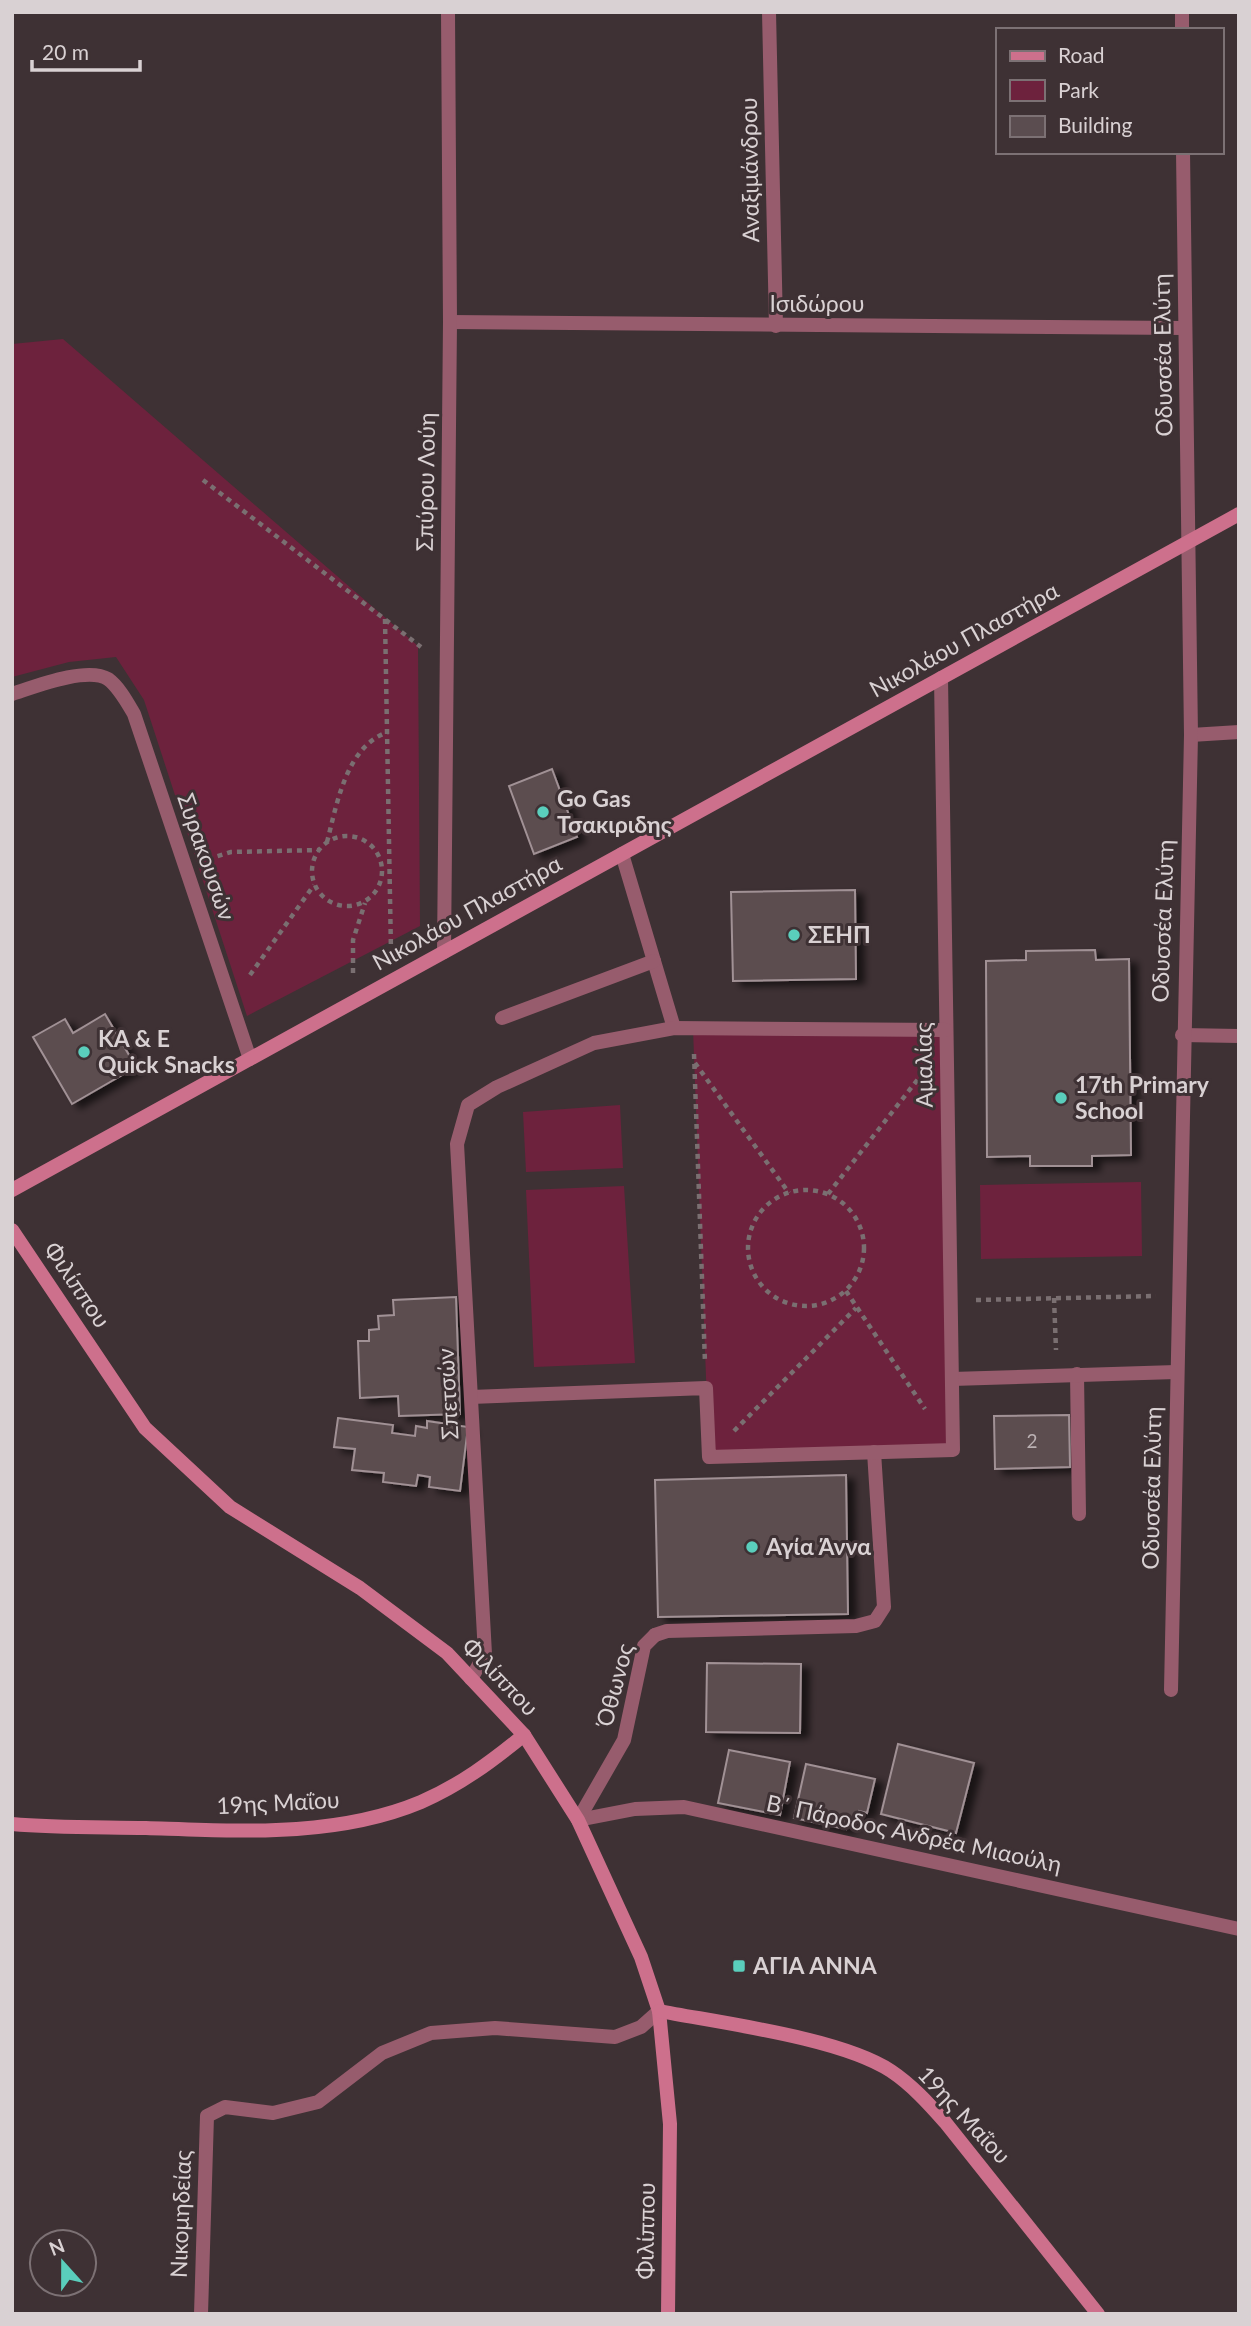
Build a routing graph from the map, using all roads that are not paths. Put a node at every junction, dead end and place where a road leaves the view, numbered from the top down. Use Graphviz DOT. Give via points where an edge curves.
graph roads {
  1 [pos="449,12"];
  2 [pos="769,12"];
  3 [pos="1183,154"];
  4 [pos="450,322"];
  5 [pos="776,326"];
  6 [pos="1184,328"];
  7 [pos="1239,514"];
  8 [pos="1190,541"];
  9 [pos="941,678"];
  10 [pos="12,694"];
  11 [pos="1239,732"];
  12 [pos="1191,735"];
  13 [pos="622,854"];
  14 [pos="444,952"];
  15 [pos="654,961"];
  16 [pos="502,1018"];
  17 [pos="674,1028"];
  18 [pos="1182,1035"];
  19 [pos="1239,1036"];
  20 [pos="946,1037"];
  21 [pos="250,1059"];
  22 [pos="12,1190"];
  23 [pos="12,1230"];
  24 [pos="1177,1371"];
  25 [pos="1077,1374"];
  26 [pos="952,1379"];
  27 [pos="471,1397"];
  28 [pos="874,1452"];
  29 [pos="1079,1514"];
  30 [pos="471,1679"];
  31 [pos="1171,1690"];
  32 [pos="524,1735"];
  33 [pos="579,1820"];
  34 [pos="12,1824"];
  35 [pos="1239,1929"];
  36 [pos="659,2011"];
  37 [pos="201,2314"];
  38 [pos="668,2314"];
  39 [pos="1098,2314"];
  1 -- 4 [label="street, Σπύρου Λούη"];
  2 -- 5 [label="street, Αναξιμάνδρου"];
  3 -- 6 [label="street, Οδυσσέα Ελύτη"];
  4 -- 5 [label="street, Ισιδώρου"];
  4 -- 14 [label="street, Σπύρου Λούη"];
  5 -- 6 [label="street, Ισιδώρου"];
  6 -- 8 [label="street, Οδυσσέα Ελύτη"];
  7 -- 8 [label="main road, Νικολάου Πλαστήρα"];
  8 -- 9 [label="main road, Νικολάου Πλαστήρα"];
  8 -- 12 [label="street, Οδυσσέα Ελύτη"];
  9 -- 13 [label="main road, Νικολάου Πλαστήρα"];
  9 -- 20 [label="street, Αμαλίας"];
  10 -- 21 [label="street, Συρακουσών" via="62,678 106,678 134,714"];
  11 -- 12 [label="street"];
  12 -- 18 [label="street, Οδυσσέα Ελύτη"];
  13 -- 14 [label="main road, Νικολάου Πλαστήρα"];
  13 -- 15 [label="street"];
  14 -- 21 [label="main road, Νικολάου Πλαστήρα"];
  15 -- 16 [label="street"];
  15 -- 17 [label="street"];
  17 -- 20 [label="street"];
  17 -- 27 [label="street, Σπετσών" via="594,1043 468,1105 457,1144"];
  18 -- 19 [label="street"];
  18 -- 24 [label="street, Οδυσσέα Ελύτη"];
  20 -- 26 [label="street, Αμαλίας"];
  21 -- 22 [label="main road, Νικολάου Πλαστήρα"];
  23 -- 30 [label="main road, Φιλίππου" via="145,1428 230,1507 360,1588 447,1653"];
  24 -- 25 [label="street"];
  24 -- 31 [label="street, Οδυσσέα Ελύτη"];
  25 -- 26 [label="street"];
  25 -- 29 [label="street"];
  26 -- 28 [label="street, Αμαλίας" via="953,1450"];
  27 -- 28 [label="street" via="706,1388 709,1457"];
  27 -- 30 [label="street, Σπετσών" via="485,1654"];
  28 -- 33 [label="street, Όθωνος" via="884,1607 876,1621 856,1626 655,1635 644,1646 624,1740"];
  30 -- 32 [label="main road, Φιλίππου"];
  32 -- 33 [label="main road, Φιλίππου"];
  32 -- 34 [label="main road, 19ης Μαΐου" via="461,1783 419,1803 360,1820 248,1831"];
  33 -- 35 [label="street, Β΄ Πάροδος Ανδρέα Μιαούλη" via="635,1809 684,1807"];
  33 -- 36 [label="main road, Φιλίππου"];
  36 -- 37 [label="street, Νικομηδείας" via="641,2027 615,2037 495,2028 431,2034 382,2053 318,2102 273,2113 225,2108 207,2116"];
  36 -- 38 [label="main road, Φιλίππου" via="670,2124"];
  36 -- 39 [label="main road, 19ης Μαΐου" via="822,2045 889,2070 945,2122"];
}
